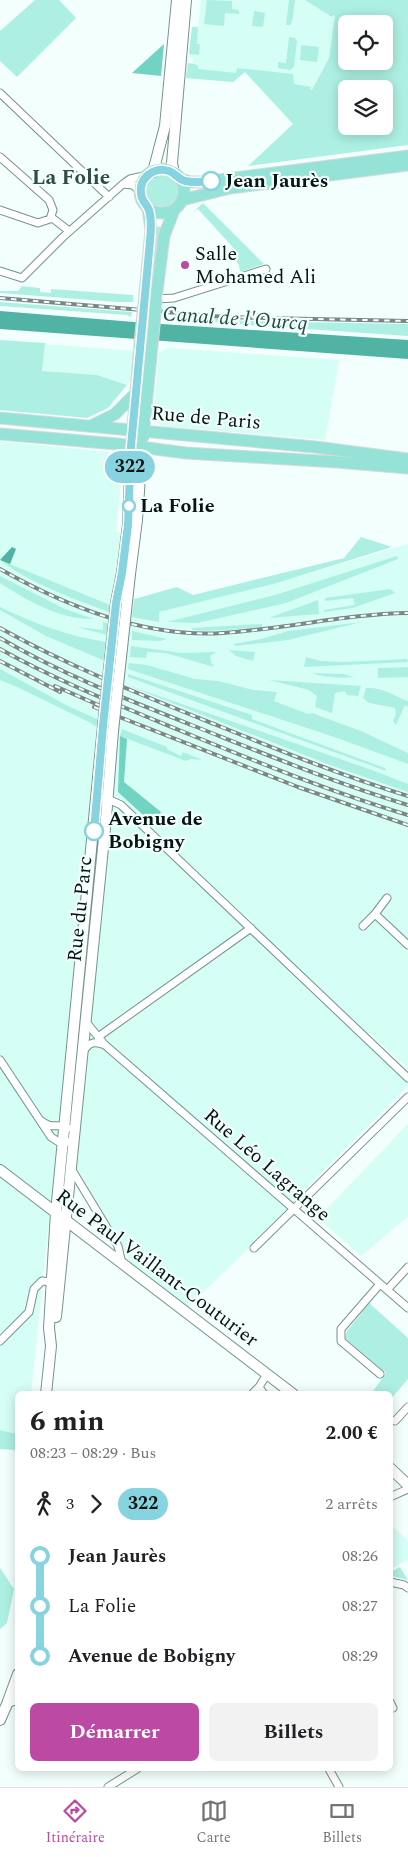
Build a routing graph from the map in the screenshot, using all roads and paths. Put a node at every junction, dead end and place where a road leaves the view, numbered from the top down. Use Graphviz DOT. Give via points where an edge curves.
graph roads {
  1 [pos="177,0"];
  2 [pos="186,0"];
  3 [pos="0,93"];
  4 [pos="0,156"];
  5 [pos="408,156"];
  6 [pos="408,165"];
  7 [pos="150,174"];
  8 [pos="177,176"];
  9 [pos="123,184"];
  10 [pos="140,191"];
  11 [pos="109,196"];
  12 [pos="182,200"];
  13 [pos="148,208"];
  14 [pos="0,210"];
  15 [pos="174,210"];
  16 [pos="51,217"];
  17 [pos="69,231"];
  18 [pos="266,269"];
  19 [pos="0,271"];
  20 [pos="156,300"];
  21 [pos="146,344"];
  22 [pos="137,392"];
  23 [pos="0,418"];
  24 [pos="90,426"];
  25 [pos="138,431"];
  26 [pos="0,434"];
  27 [pos="136,447"];
  28 [pos="408,458"];
  29 [pos="408,468"];
  30 [pos="126,573"];
  31 [pos="97,798"];
  32 [pos="108,800"];
  33 [pos="387,898"];
  34 [pos="375,914"];
  35 [pos="363,926"];
  36 [pos="251,928"];
  37 [pos="408,945"];
  38 [pos="86,1022"];
  39 [pos="98,1037"];
  40 [pos="105,1045"];
  41 [pos="83,1052"];
  42 [pos="0,1060"];
  43 [pos="408,1078"];
  44 [pos="408,1097"];
  45 [pos="40,1120"];
  46 [pos="60,1126"];
  47 [pos="75,1135"];
  48 [pos="51,1137"];
  49 [pos="62,1144"];
  50 [pos="0,1170"];
  51 [pos="72,1170"];
  52 [pos="293,1208"];
  53 [pos="56,1212"];
  54 [pos="66,1220"];
  55 [pos="254,1248"];
  56 [pos="122,1264"];
  57 [pos="408,1267"];
  58 [pos="52,1282"];
  59 [pos="380,1284"];
  60 [pos="387,1290"];
  61 [pos="408,1308"];
  62 [pos="0,1341"];
  63 [pos="51,1346"];
  64 [pos="268,1374"];
  65 [pos="380,1374"];
  66 [pos="261,1390"];
  67 [pos="46,1391"];
  68 [pos="289,1391"];
  69 [pos="408,1407"];
  70 [pos="395,1421"];
  71 [pos="393,1470"];
  72 [pos="393,1471"];
  73 [pos="408,1478"];
  74 [pos="408,1487"];
  75 [pos="393,1495"];
  76 [pos="393,1583"];
  77 [pos="408,1588"];
  78 [pos="15,1683"];
  79 [pos="15,1701"];
  80 [pos="8,1704"];
  81 [pos="0,1720"];
  82 [pos="133,1771"];
  83 [pos="330,1771"];
  84 [pos="108,1787"];
  85 [pos="339,1787"];
  1 -- 7 [label="main road" via="165,126"];
  2 -- 8 [label="main road" via="172,163"];
  3 -- 11 [label="street"];
  4 -- 16 [label="street" via="49,200"];
  5 -- 8 [label="main road" via="203,182 191,182"];
  6 -- 12 [label="main road" via="230,188"];
  7 -- 8 [label="main road" via="166,170"];
  7 -- 9 [label="street"];
  7 -- 10 [label="main road"];
  8 -- 12 [label="main road" via="184,190"];
  9 -- 10 [label="street" via="133,185"];
  9 -- 11 [label="street"];
  10 -- 13 [label="main road"];
  11 -- 17 [label="street"];
  12 -- 15 [label="main road"];
  13 -- 15 [label="main road" via="159,213"];
  13 -- 21 [label="main road, bridge" via="151,230"];
  14 -- 16 [label="street" via="38,224"];
  15 -- 20 [label="main road" via="164,236"];
  16 -- 17 [label="street"];
  17 -- 19 [label="street" via="22,278"];
  18 -- 20 [label="street" via="174,298"];
  20 -- 21 [label="main road, bridge"];
  21 -- 22 [label="main road"];
  21 -- 25 [label="main road"];
  22 -- 24 [label="main road" via="115,414"];
  22 -- 25 [label="main road"];
  23 -- 24 [label="main road, Rue de Paris"];
  24 -- 25 [label="main road, Rue de Paris"];
  25 -- 27 [label="main road"];
  25 -- 28 [label="main road, Rue de Paris"];
  26 -- 27 [label="main road, Rue de Paris"];
  27 -- 29 [label="main road, Rue de Paris"];
  27 -- 30 [label="main road, Rue du Parc" via="137,520"];
  30 -- 31 [label="main road, Rue du Parc, bridge" via="116,603"];
  30 -- 32 [label="main road, Rue du Parc, bridge"];
  31 -- 32 [label="street"];
  31 -- 46 [label="main road, Rue du Parc"];
  32 -- 36 [label="street" via="121,805"];
  32 -- 38 [label="main road, Rue du Parc"];
  33 -- 34 [label="street"];
  34 -- 35 [label="street"];
  34 -- 37 [label="street"];
  36 -- 39 [label="street"];
  36 -- 43 [label="street"];
  38 -- 39 [label="street, Rue Léo Lagrange"];
  38 -- 41 [label="main road, Rue du Parc"];
  39 -- 40 [label="street, Rue Léo Lagrange"];
  40 -- 41 [label="street" via="92,1042"];
  40 -- 52 [label="street, Rue Léo Lagrange"];
  41 -- 47 [label="main road, Rue du Parc"];
  42 -- 45 [label="street"];
  44 -- 52 [label="street"];
  45 -- 46 [label="street" via="46,1125"];
  45 -- 48 [label="street"];
  46 -- 47 [label="street"];
  46 -- 48 [label="street" via="52,1130"];
  46 -- 49 [label="main road, Rue du Parc"];
  47 -- 49 [label="street" via="71,1141"];
  47 -- 51 [label="main road, Rue du Parc"];
  48 -- 49 [label="street"];
  49 -- 53 [label="main road, Rue du Parc"];
  50 -- 53 [label="main road, Rue Paul Vaillant-Couturier"];
  51 -- 54 [label="main road, Rue du Parc"];
  51 -- 56 [label="street" via="118,1246"];
  52 -- 55 [label="street"];
  52 -- 59 [label="street, Rue Léo Lagrange"];
  53 -- 54 [label="main road, Rue Paul Vaillant-Couturier"];
  53 -- 58 [label="main road, Rue du Parc"];
  54 -- 56 [label="main road, Rue Paul Vaillant-Couturier"];
  54 -- 63 [label="main road, Rue du Parc"];
  56 -- 64 [label="main road, Rue Paul Vaillant-Couturier"];
  57 -- 60 [label="street"];
  58 -- 62 [label="street" via="42,1281 34,1289 29,1312"];
  58 -- 63 [label="main road, Rue du Parc"];
  59 -- 60 [label="street, Rue Léo Lagrange"];
  59 -- 65 [label="street" via="340,1334 341,1341"];
  60 -- 61 [label="street, Rue Léo Lagrange"];
  63 -- 67 [label="main road, Rue du Parc"];
  64 -- 66 [label="street"];
  64 -- 68 [label="main road, Rue Paul Vaillant-Couturier"];
  69 -- 70 [label="street"];
  71 -- 73 [label="main road"];
  72 -- 74 [label="main road"];
  74 -- 75 [label="street"];
  76 -- 77 [label="street"];
  78 -- 80 [label="main road"];
  79 -- 80 [label="street"];
  80 -- 81 [label="main road"];
  82 -- 84 [label="street"];
  83 -- 85 [label="street"];
}
